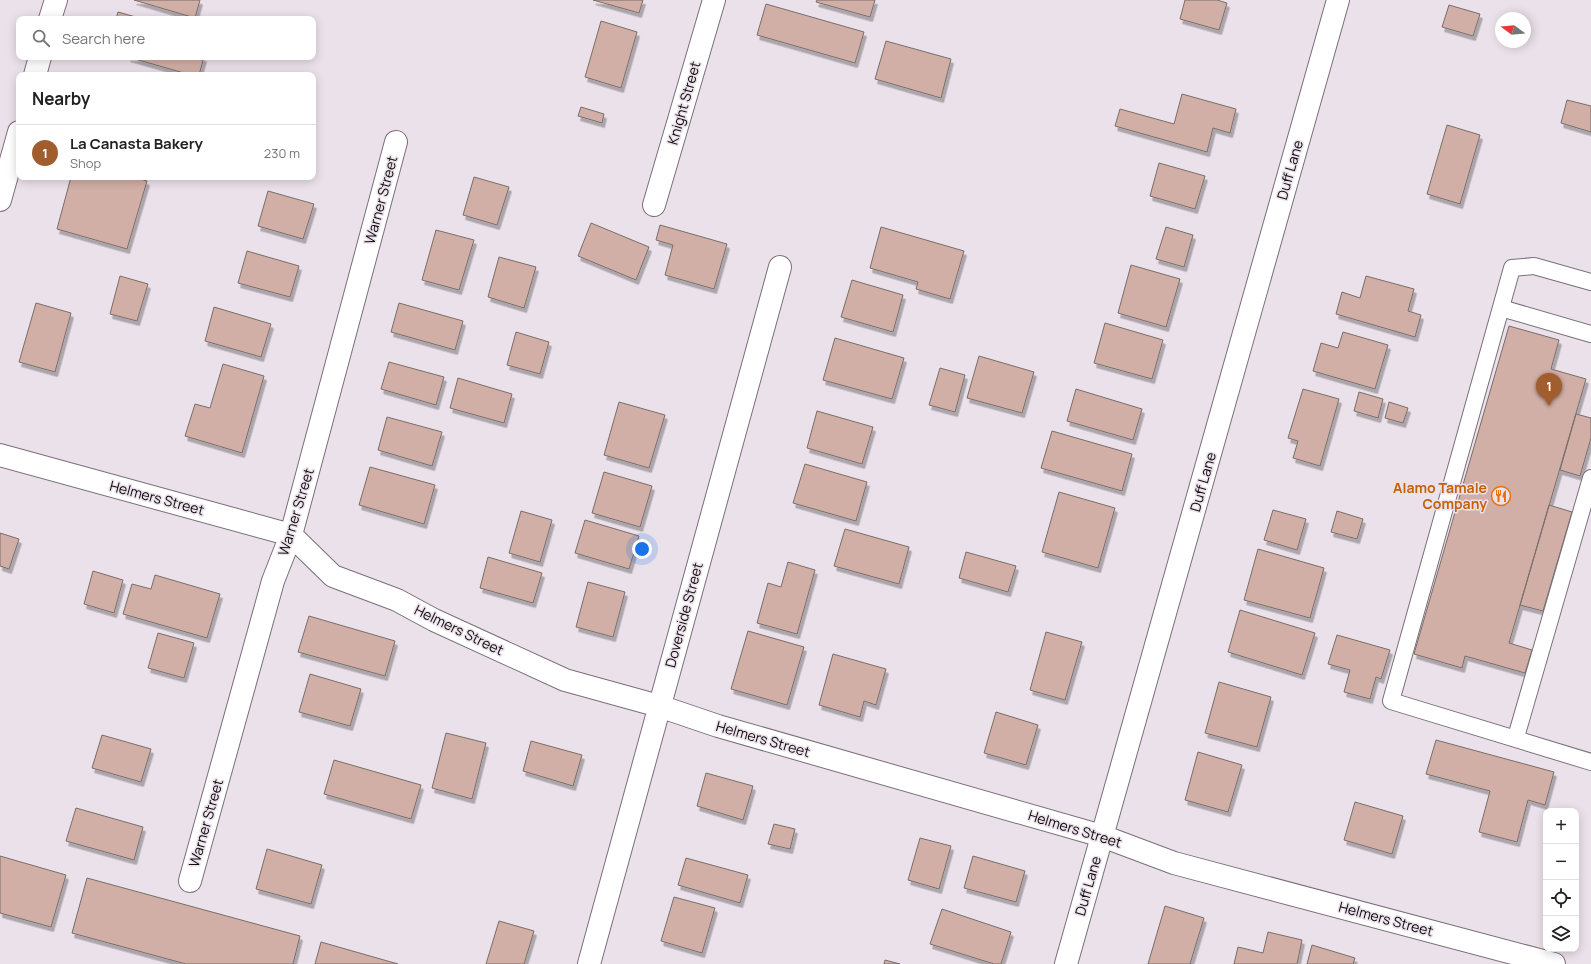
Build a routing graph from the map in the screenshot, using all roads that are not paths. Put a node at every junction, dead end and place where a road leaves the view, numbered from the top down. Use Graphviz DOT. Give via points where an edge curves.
graph roads {
  1 [pos="56,0"];
  2 [pos="714,0"];
  3 [pos="1338,0"];
  4 [pos="51,16"];
  5 [pos="39,60"];
  6 [pos="36,72"];
  7 [pos="396,142"];
  8 [pos="16,143"];
  9 [pos="0,200"];
  10 [pos="654,205"];
  11 [pos="780,267"];
  12 [pos="1591,282"];
  13 [pos="1501,308"];
  14 [pos="1591,334"];
  15 [pos="0,455"];
  16 [pos="1591,478"];
  17 [pos="1586,513"];
  18 [pos="292,535"];
  19 [pos="659,706"];
  20 [pos="1516,738"];
  21 [pos="1591,762"];
  22 [pos="1102,836"];
  23 [pos="190,881"];
  24 [pos="590,964"];
  25 [pos="1066,964"];
  26 [pos="1554,964"];
  1 -- 4 [label="street"];
  2 -- 10 [label="street, Knight Street"];
  3 -- 22 [label="street, Duff Lane"];
  5 -- 6 [label="street"];
  7 -- 18 [label="street, Warner Street"];
  8 -- 9 [label="street"];
  11 -- 19 [label="street, Doverside Street"];
  12 -- 13 [label="lane" via="1534,266 1512,268"];
  13 -- 14 [label="lane"];
  13 -- 20 [label="lane" via="1390,701"];
  15 -- 18 [label="street, Helmers Street"];
  16 -- 17 [label="lane"];
  17 -- 20 [label="lane"];
  18 -- 19 [label="street, Helmers Street" via="333,576 397,600 434,620 565,680"];
  18 -- 23 [label="street, Warner Street" via="273,581"];
  19 -- 22 [label="street, Helmers Street" via="718,726"];
  19 -- 24 [label="street, Doverside Street"];
  20 -- 21 [label="lane"];
  22 -- 25 [label="street, Duff Lane"];
  22 -- 26 [label="street, Helmers Street" via="1174,864"];
}
